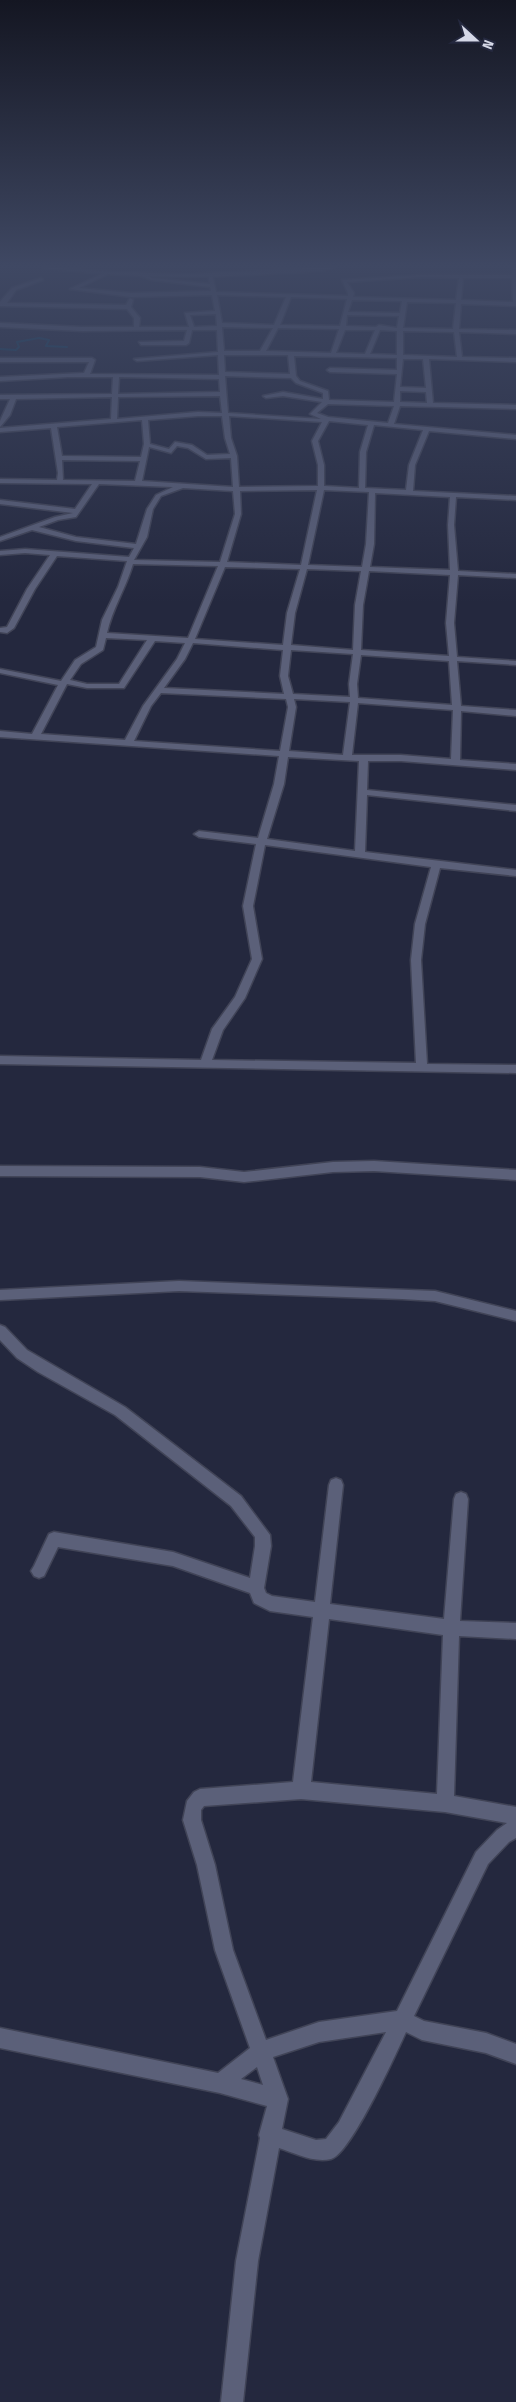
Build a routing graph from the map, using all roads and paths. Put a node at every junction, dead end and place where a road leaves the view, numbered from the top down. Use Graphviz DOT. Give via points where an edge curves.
graph roads {
  1 [pos="18,379"];
  2 [pos="118,379"];
  3 [pos="222,379"];
  4 [pos="296,379"];
  5 [pos="399,379"];
  6 [pos="427,379"];
  7 [pos="326,382"];
  8 [pos="16,384"];
  9 [pos="321,388"];
  10 [pos="397,389"];
  11 [pos="428,390"];
  12 [pos="223,394"];
  13 [pos="12,395"];
  14 [pos="115,395"];
  15 [pos="266,396"];
  16 [pos="0,397"];
  17 [pos="326,402"];
  18 [pos="397,404"];
  19 [pos="430,404"];
  20 [pos="177,405"];
  21 [pos="516,407"];
  22 [pos="358,409"];
  23 [pos="240,411"];
  24 [pos="226,414"];
  25 [pos="317,417"];
  26 [pos="145,418"];
  27 [pos="327,419"];
  28 [pos="114,422"];
  29 [pos="355,422"];
  30 [pos="371,424"];
  31 [pos="0,425"];
  32 [pos="391,425"];
  33 [pos="54,426"];
  34 [pos="427,428"];
  35 [pos="0,430"];
  36 [pos="516,437"];
  37 [pos="147,445"];
  38 [pos="234,456"];
  39 [pos="59,458"];
  40 [pos="144,459"];
  41 [pos="0,481"];
  42 [pos="60,481"];
  43 [pos="98,481"];
  44 [pos="138,482"];
  45 [pos="155,484"];
  46 [pos="182,486"];
  47 [pos="321,488"];
  48 [pos="235,489"];
  49 [pos="362,490"];
  50 [pos="372,492"];
  51 [pos="409,493"];
  52 [pos="453,495"];
  53 [pos="159,496"];
  54 [pos="516,498"];
  55 [pos="0,502"];
  56 [pos="79,511"];
  57 [pos="34,528"];
  58 [pos="0,539"];
  59 [pos="138,546"];
  60 [pos="0,553"];
  61 [pos="55,553"];
  62 [pos="130,560"];
  63 [pos="224,563"];
  64 [pos="304,568"];
  65 [pos="366,571"];
  66 [pos="454,573"];
  67 [pos="516,576"];
  68 [pos="0,630"];
  69 [pos="104,635"];
  70 [pos="152,639"];
  71 [pos="191,640"];
  72 [pos="287,648"];
  73 [pos="357,652"];
  74 [pos="452,658"];
  75 [pos="516,663"];
  76 [pos="0,671"];
  77 [pos="64,683"];
  78 [pos="160,690"];
  79 [pos="288,696"];
  80 [pos="354,700"];
  81 [pos="457,709"];
  82 [pos="516,713"];
  83 [pos="0,734"];
  84 [pos="36,735"];
  85 [pos="129,741"];
  86 [pos="285,754"];
  87 [pos="347,758"];
  88 [pos="364,759"];
  89 [pos="455,762"];
  90 [pos="516,767"];
  91 [pos="362,792"];
  92 [pos="516,808"];
  93 [pos="199,834"];
  94 [pos="263,840"];
  95 [pos="360,855"];
  96 [pos="436,866"];
  97 [pos="516,874"];
  98 [pos="0,1060"];
  99 [pos="206,1062"];
  100 [pos="422,1067"];
  101 [pos="516,1069"];
  102 [pos="0,1171"];
  103 [pos="516,1175"];
  104 [pos="0,1295"];
  105 [pos="516,1316"];
  106 [pos="0,1331"];
  107 [pos="336,1485"];
  108 [pos="461,1499"];
  109 [pos="39,1571"];
  110 [pos="256,1588"];
  111 [pos="322,1610"];
  112 [pos="451,1628"];
  113 [pos="516,1631"];
  114 [pos="301,1790"];
  115 [pos="445,1803"];
  116 [pos="516,1816"];
  117 [pos="516,1828"];
  118 [pos="402,2020"];
  119 [pos="0,2038"];
  120 [pos="262,2051"];
  121 [pos="516,2054"];
  122 [pos="220,2083"];
  123 [pos="278,2099"];
  124 [pos="269,2135"];
  125 [pos="232,2402"];
  1 -- 8 [label="street"];
  2 -- 14 [label="street"];
  3 -- 12 [label="street"];
  4 -- 9 [label="street" via="302,384"];
  5 -- 10 [label="street"];
  6 -- 11 [label="street"];
  7 -- 9 [label="street"];
  9 -- 17 [label="street" via="326,392"];
  10 -- 11 [label="street"];
  10 -- 18 [label="street"];
  11 -- 19 [label="street"];
  12 -- 20 [label="street"];
  12 -- 24 [label="street"];
  13 -- 14 [label="street"];
  13 -- 16 [label="street"];
  13 -- 31 [label="street" via="7,415"];
  14 -- 20 [label="street"];
  14 -- 28 [label="street"];
  15 -- 17 [label="street" via="278,394"];
  17 -- 22 [label="street"];
  17 -- 25 [label="street" via="313,414"];
  18 -- 19 [label="street"];
  18 -- 22 [label="street"];
  18 -- 32 [label="street"];
  19 -- 21 [label="street"];
  20 -- 24 [label="street"];
  20 -- 26 [label="street"];
  22 -- 29 [label="street"];
  23 -- 25 [label="street"];
  24 -- 27 [label="street"];
  24 -- 38 [label="street" via="228,438"];
  25 -- 27 [label="street"];
  26 -- 28 [label="street"];
  26 -- 37 [label="street"];
  27 -- 29 [label="street"];
  27 -- 47 [label="street" via="315,441"];
  28 -- 33 [label="street"];
  29 -- 30 [label="street"];
  30 -- 32 [label="street"];
  30 -- 49 [label="street" via="363,452"];
  32 -- 34 [label="street"];
  33 -- 35 [label="street"];
  33 -- 39 [label="street"];
  34 -- 36 [label="street"];
  34 -- 51 [label="street" via="412,465"];
  37 -- 38 [label="street" via="171,451 174,444 190,446 206,457"];
  37 -- 40 [label="street"];
  38 -- 48 [label="street"];
  39 -- 40 [label="street"];
  39 -- 42 [label="street"];
  40 -- 44 [label="street"];
  41 -- 42 [label="street"];
  42 -- 43 [label="street"];
  43 -- 44 [label="street"];
  43 -- 56 [label="street"];
  44 -- 45 [label="street"];
  45 -- 46 [label="street"];
  45 -- 53 [label="street"];
  46 -- 48 [label="street"];
  46 -- 53 [label="street"];
  47 -- 48 [label="street"];
  47 -- 49 [label="street"];
  47 -- 64 [label="street"];
  48 -- 63 [label="street" via="238,514"];
  49 -- 50 [label="street"];
  50 -- 51 [label="street"];
  50 -- 65 [label="street"];
  51 -- 52 [label="street"];
  52 -- 54 [label="street"];
  52 -- 66 [label="street" via="450,525"];
  53 -- 59 [label="street" via="150,509"];
  55 -- 56 [label="street"];
  56 -- 57 [label="street" via="71,518 58,518"];
  57 -- 58 [label="street"];
  57 -- 59 [label="street" via="76,539"];
  59 -- 62 [label="street"];
  60 -- 61 [label="street"];
  61 -- 62 [label="street"];
  61 -- 68 [label="street" via="31,588 10,628"];
  62 -- 63 [label="street"];
  62 -- 69 [label="street" via="122,587 106,620"];
  63 -- 64 [label="street"];
  63 -- 71 [label="street"];
  64 -- 65 [label="street"];
  64 -- 72 [label="street" via="291,613"];
  65 -- 66 [label="street"];
  65 -- 73 [label="street" via="359,605"];
  66 -- 67 [label="street"];
  66 -- 74 [label="street" via="450,623"];
  69 -- 70 [label="street"];
  69 -- 77 [label="street" via="100,648 78,662"];
  70 -- 71 [label="street"];
  70 -- 77 [label="street" via="121,686"];
  71 -- 72 [label="street"];
  71 -- 78 [label="street"];
  72 -- 73 [label="street"];
  72 -- 79 [label="street" via="284,676"];
  73 -- 74 [label="street"];
  73 -- 80 [label="street" via="352,684"];
  74 -- 75 [label="street"];
  74 -- 81 [label="street"];
  76 -- 77 [label="street"];
  77 -- 84 [label="street"];
  78 -- 79 [label="street"];
  78 -- 85 [label="street" via="141,716"];
  79 -- 80 [label="street"];
  79 -- 86 [label="street" via="292,707"];
  80 -- 81 [label="street"];
  80 -- 87 [label="street"];
  81 -- 82 [label="street"];
  81 -- 89 [label="street"];
  83 -- 84 [label="street"];
  84 -- 85 [label="street"];
  85 -- 86 [label="street"];
  86 -- 87 [label="street"];
  86 -- 94 [label="street"];
  87 -- 88 [label="street"];
  88 -- 89 [label="street"];
  88 -- 91 [label="street"];
  89 -- 90 [label="street"];
  91 -- 92 [label="street"];
  91 -- 95 [label="street"];
  93 -- 94 [label="street"];
  94 -- 95 [label="street"];
  94 -- 99 [label="street" via="248,906 257,959 240,998 218,1029"];
  95 -- 96 [label="street"];
  96 -- 97 [label="street"];
  96 -- 100 [label="street" via="420,924 416,960"];
  98 -- 99 [label="street"];
  99 -- 100 [label="street"];
  100 -- 101 [label="street"];
  102 -- 103 [label="street" via="200,1172 244,1177 374,1166"];
  104 -- 105 [label="street" via="179,1286 402,1294 435,1296"];
  106 -- 110 [label="street" via="22,1354 120,1411 236,1501 262,1535 264,1546"];
  107 -- 111 [label="street"];
  108 -- 112 [label="street"];
  109 -- 110 [label="street" via="54,1539 173,1559"];
  110 -- 111 [label="street" via="260,1598 270,1603"];
  111 -- 112 [label="street"];
  111 -- 114 [label="street"];
  112 -- 113 [label="street"];
  112 -- 115 [label="street"];
  114 -- 115 [label="street"];
  114 -- 120 [label="street" via="200,1798 193,1807 192,1820 206,1865 224,1950"];
  115 -- 116 [label="street"];
  117 -- 118 [label="street" via="503,1836 482,1858"];
  118 -- 120 [label="street" via="319,2032"];
  118 -- 121 [label="street" via="422,2030 486,2043"];
  118 -- 124 [label="street" via="346,2129 331,2150 316,2150"];
  119 -- 122 [label="street"];
  120 -- 122 [label="street"];
  120 -- 123 [label="street"];
  122 -- 123 [label="street"];
  123 -- 124 [label="street"];
  124 -- 125 [label="street" via="247,2261"];
}
